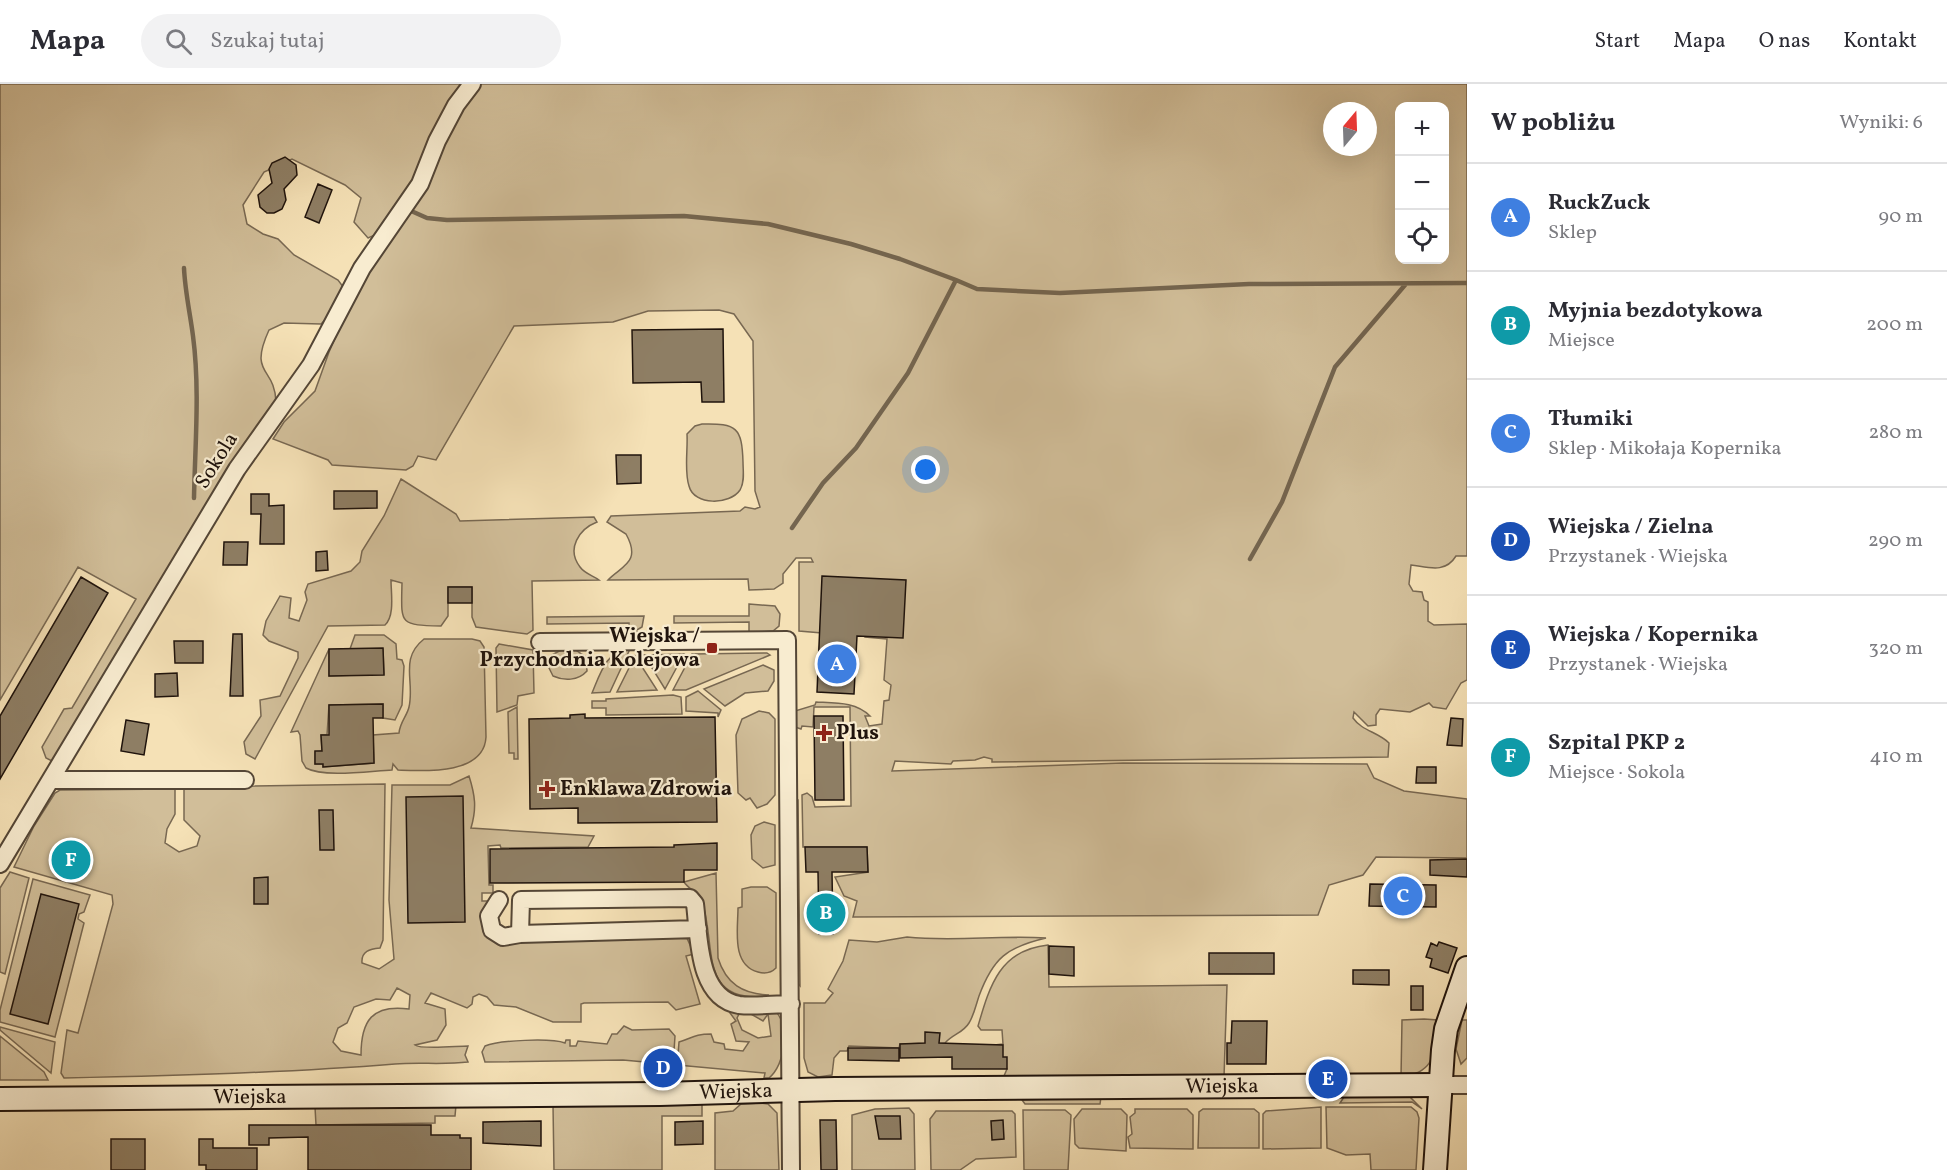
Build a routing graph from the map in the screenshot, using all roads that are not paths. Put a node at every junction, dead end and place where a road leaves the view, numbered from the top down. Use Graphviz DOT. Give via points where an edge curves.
graph roads {
  1 [pos="472,84"];
  2 [pos="540,642"];
  3 [pos="52,780"];
  4 [pos="245,780"];
  5 [pos="0,864"];
  6 [pos="520,900"];
  7 [pos="698,929"];
  8 [pos="520,934"];
  9 [pos="1467,968"];
  10 [pos="791,1004"];
  11 [pos="1440,1085"];
  12 [pos="1467,1085"];
  13 [pos="791,1090"];
  14 [pos="2,1098"];
  15 [pos="791,1170"];
  16 [pos="1435,1170"];
  1 -- 3 [label="street, Sokola" via="437,141 420,184 362,268 311,365 237,469"];
  2 -- 10 [label="street" via="787,640"];
  3 -- 4 [label="street"];
  3 -- 5 [label="street, Sokola"];
  6 -- 7 [label="street" via="690,898 695,904"];
  6 -- 8 [label="street"];
  6 -- 8 [label="street" via="491,900 489,916 492,930 503,937"];
  7 -- 8 [label="street"];
  7 -- 10 [label="street" via="705,970 716,992 739,1005"];
  9 -- 11 [label="street" via="1446,1029"];
  10 -- 13 [label="street"];
  11 -- 12 [label="street, Wiejska"];
  11 -- 13 [label="street, Wiejska"];
  11 -- 16 [label="street"];
  13 -- 14 [label="street, Wiejska"];
  13 -- 15 [label="street"];
}
